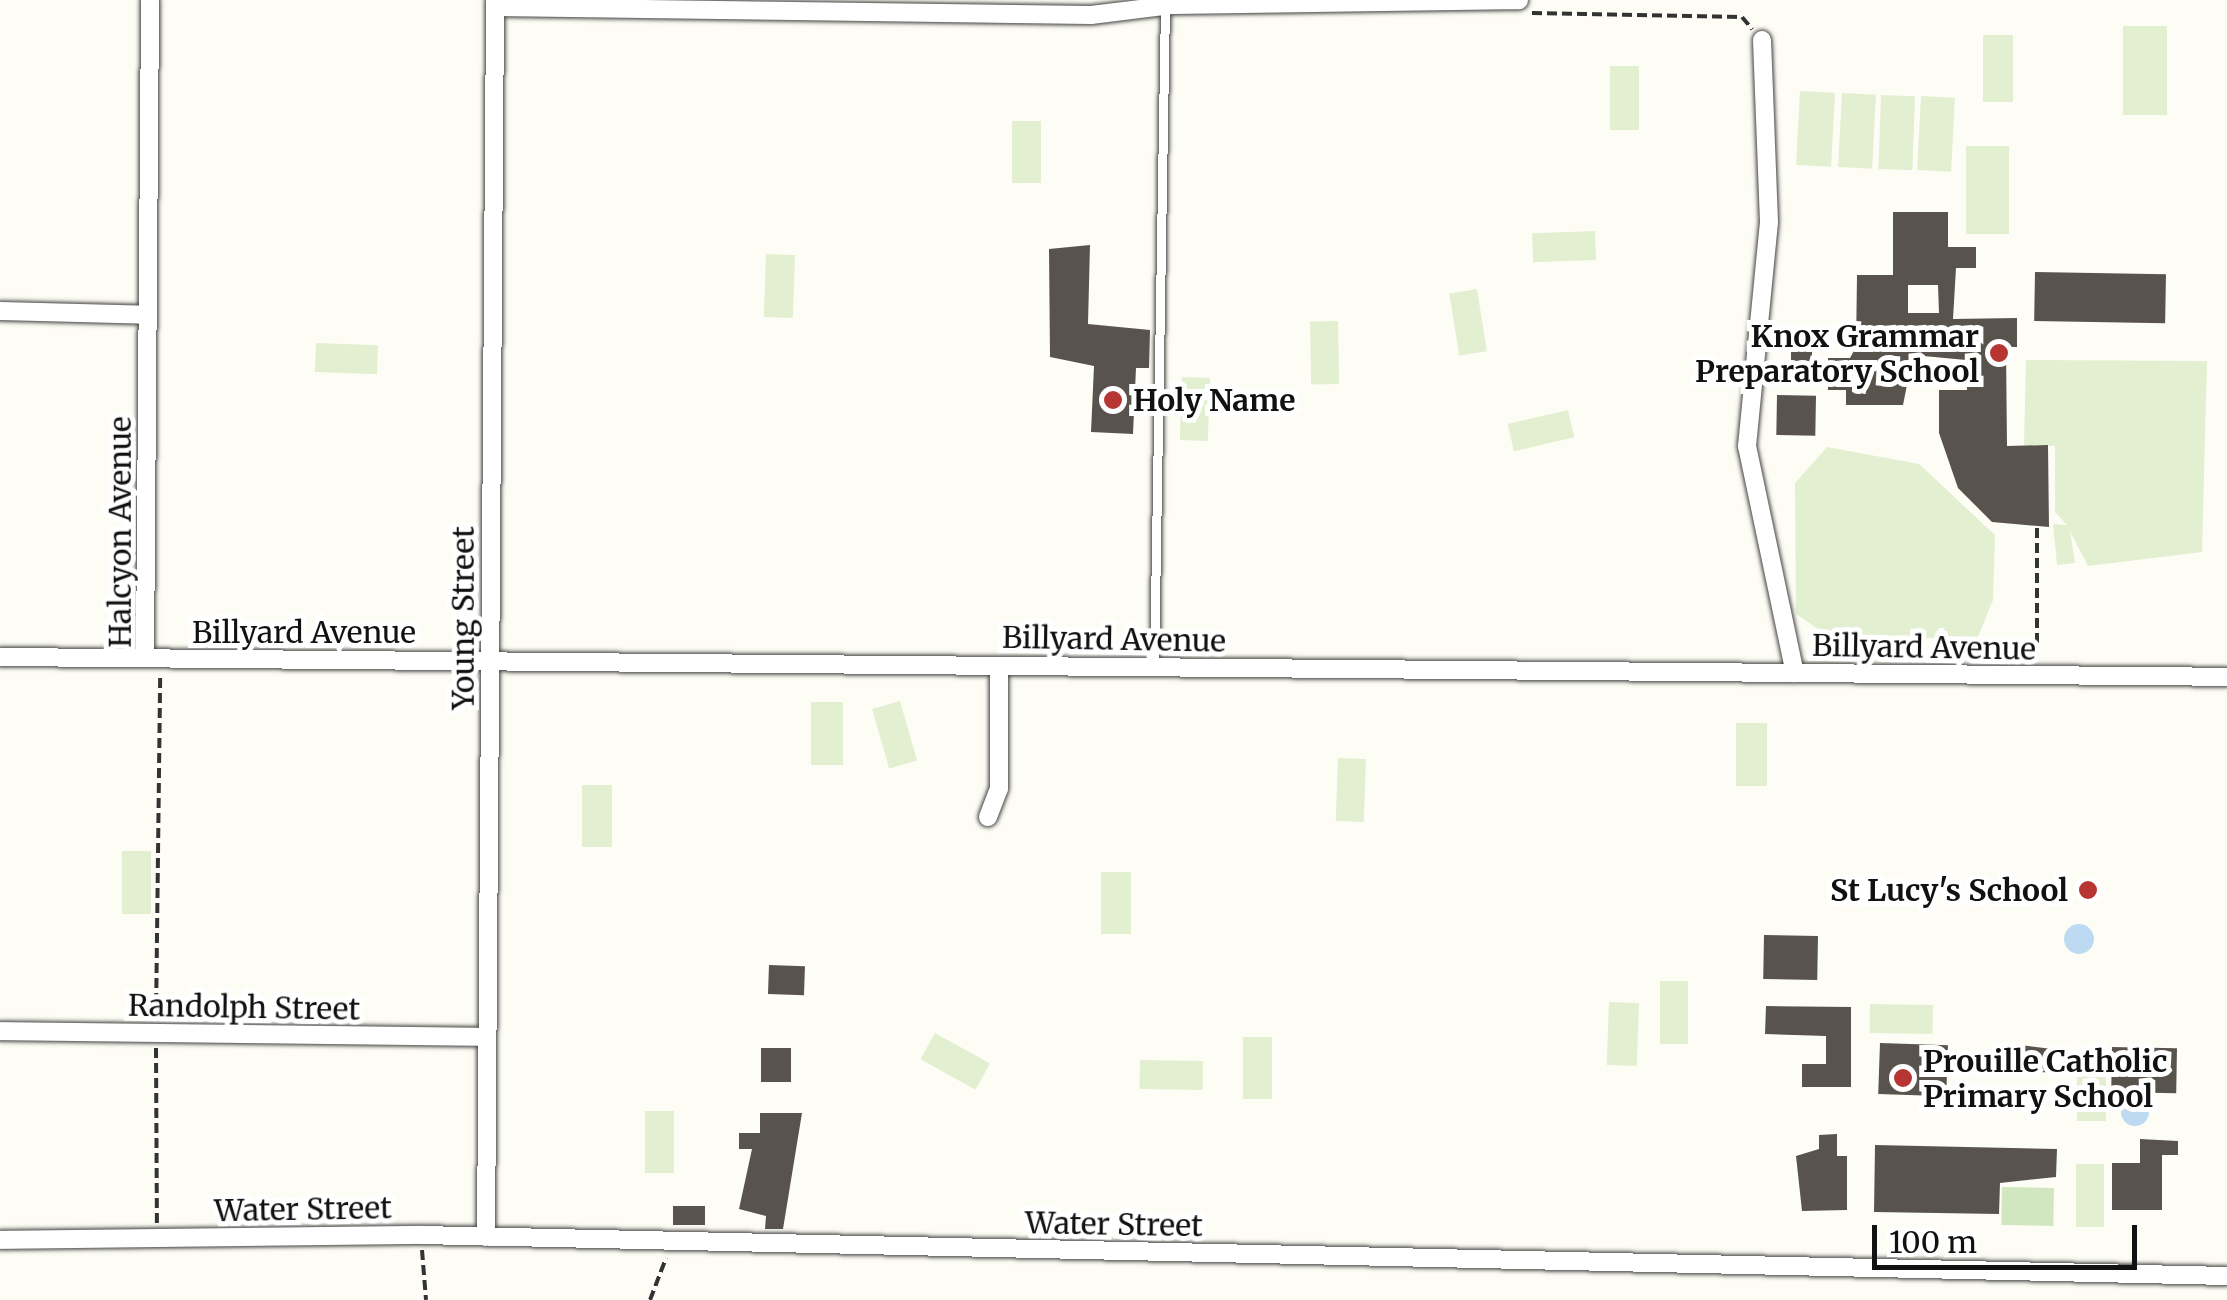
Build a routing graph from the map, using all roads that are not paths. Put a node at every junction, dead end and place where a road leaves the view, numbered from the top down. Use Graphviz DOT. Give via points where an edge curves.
graph roads {
  1 [pos="150,0"];
  2 [pos="1519,1"];
  3 [pos="495,3"];
  4 [pos="1165,7"];
  5 [pos="1762,40"];
  6 [pos="0,311"];
  7 [pos="148,315"];
  8 [pos="0,656"];
  9 [pos="144,658"];
  10 [pos="490,661"];
  11 [pos="999,666"];
  12 [pos="1154,667"];
  13 [pos="1795,673"];
  14 [pos="2227,677"];
  15 [pos="988,817"];
  16 [pos="0,1031"];
  17 [pos="487,1038"];
  18 [pos="486,1237"];
  19 [pos="0,1240"];
  20 [pos="2227,1276"];
  1 -- 7 [label="street, Halcyon Avenue"];
  2 -- 4 [label="street"];
  3 -- 4 [label="street" via="1090,15"];
  3 -- 10 [label="street, Young Street"];
  4 -- 12 [label="lane"];
  5 -- 13 [label="street" via="1769,222 1747,446"];
  6 -- 7 [label="street"];
  7 -- 9 [label="street, Halcyon Avenue"];
  8 -- 9 [label="street, Billyard Avenue"];
  9 -- 10 [label="street, Billyard Avenue"];
  10 -- 11 [label="street, Billyard Avenue"];
  10 -- 17 [label="street, Young Street"];
  11 -- 12 [label="street, Billyard Avenue"];
  11 -- 15 [label="street" via="998,790"];
  12 -- 13 [label="street, Billyard Avenue"];
  13 -- 14 [label="street, Billyard Avenue"];
  16 -- 17 [label="street, Randolph Street"];
  17 -- 18 [label="street, Young Street"];
  18 -- 19 [label="street, Water Street"];
  18 -- 20 [label="street, Water Street"];
}
